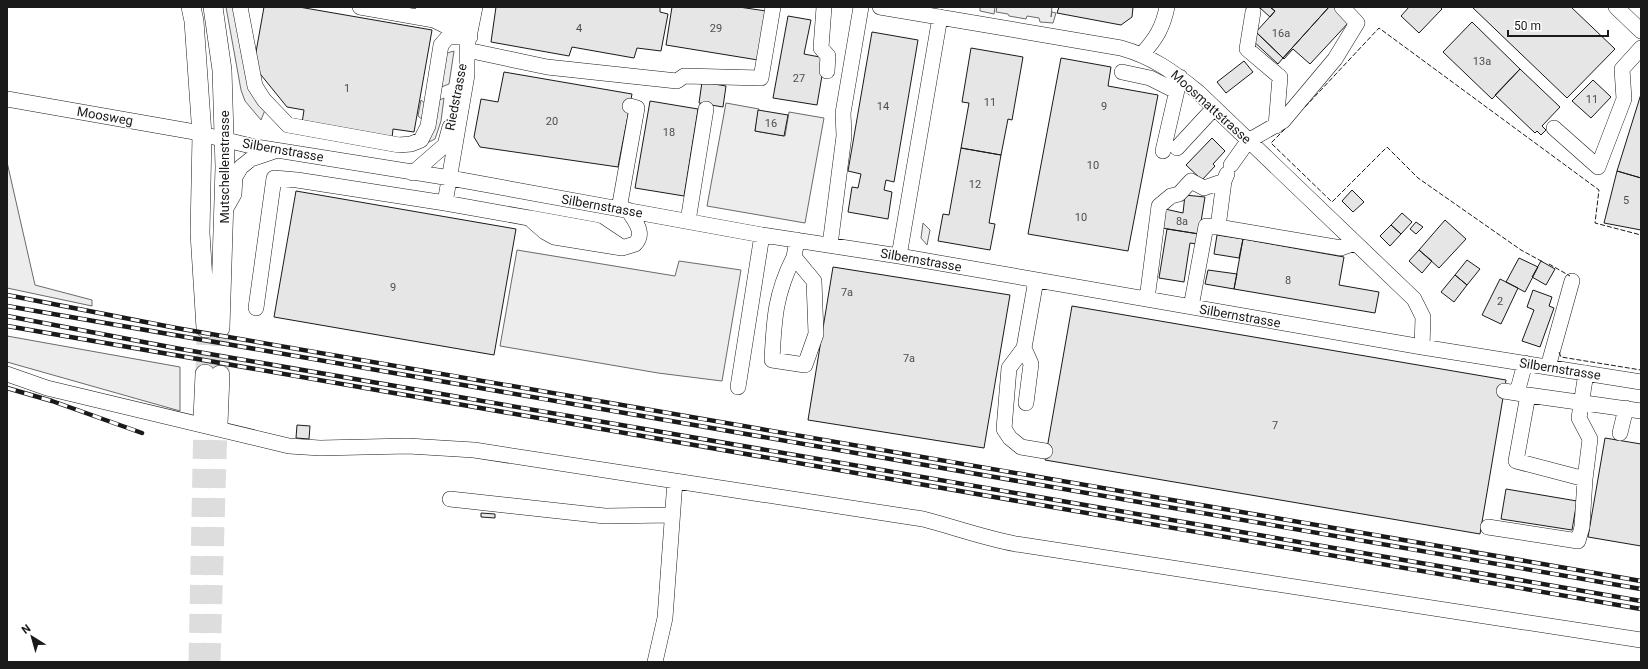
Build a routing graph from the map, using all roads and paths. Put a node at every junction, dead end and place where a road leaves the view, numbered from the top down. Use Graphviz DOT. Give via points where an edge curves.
graph roads {
  1 [pos="191,7"];
  2 [pos="213,7"];
  3 [pos="240,7"];
  4 [pos="360,7"];
  5 [pos="406,7"];
  6 [pos="773,7"];
  7 [pos="824,7"];
  8 [pos="861,7"];
  9 [pos="880,7"];
  10 [pos="1167,7"];
  11 [pos="1342,7"];
  12 [pos="1616,7"];
  13 [pos="433,9"];
  14 [pos="917,10"];
  15 [pos="1253,12"];
  16 [pos="940,17"];
  17 [pos="471,28"];
  18 [pos="1641,31"];
  19 [pos="1641,48"];
  20 [pos="1142,54"];
  21 [pos="827,71"];
  22 [pos="1122,72"];
  23 [pos="1178,84"];
  24 [pos="7,100"];
  25 [pos="630,106"];
  26 [pos="1214,108"];
  27 [pos="706,109"];
  28 [pos="1276,126"];
  29 [pos="1554,128"];
  30 [pos="202,135"];
  31 [pos="225,139"];
  32 [pos="1248,141"];
  33 [pos="277,150"];
  34 [pos="413,172"];
  35 [pos="1227,174"];
  36 [pos="450,178"];
  37 [pos="445,203"];
  38 [pos="623,209"];
  39 [pos="225,210"];
  40 [pos="688,221"];
  41 [pos="1218,227"];
  42 [pos="762,235"];
  43 [pos="797,240"];
  44 [pos="1355,243"];
  45 [pos="830,246"];
  46 [pos="899,256"];
  47 [pos="794,257"];
  48 [pos="1036,280"];
  49 [pos="1572,281"];
  50 [pos="1147,299"];
  51 [pos="1191,307"];
  52 [pos="256,308"];
  53 [pos="1422,347"];
  54 [pos="1024,348"];
  55 [pos="1525,364"];
  56 [pos="1548,367"];
  57 [pos="1586,373"];
  58 [pos="7,374"];
  59 [pos="213,374"];
  60 [pos="1641,382"];
  61 [pos="738,387"];
  62 [pos="1516,393"];
  63 [pos="1582,402"];
  64 [pos="1026,403"];
  65 [pos="1626,408"];
  66 [pos="1641,411"];
  67 [pos="211,421"];
  68 [pos="1620,433"];
  69 [pos="1046,451"];
  70 [pos="1585,479"];
  71 [pos="675,481"];
  72 [pos="450,499"];
  73 [pos="672,514"];
  74 [pos="1488,527"];
  75 [pos="1641,640"];
  76 [pos="654,662"];
  1 -- 30 [label="main road, Mutschellenstrasse"];
  2 -- 31 [label="main road, Mutschellenstrasse" via="222,70"];
  3 -- 17 [label="street" via="255,86 264,100 288,125 399,145 421,140 428,126 442,45 448,38"];
  4 -- 17 [label="street" via="434,20 446,26"];
  5 -- 13 [label="street"];
  6 -- 17 [label="street" via="761,78 684,76 677,81 547,67"];
  7 -- 21 [label="street" via="821,48 828,56"];
  8 -- 45 [label="street" via="843,113 844,136"];
  9 -- 14 [label="street, Moosmattstrasse"];
  10 -- 20 [label="street" via="1164,23 1156,40"];
  11 -- 28 [label="street" via="1357,23 1335,59 1284,121"];
  12 -- 18 [label="street"];
  13 -- 17 [label="street"];
  14 -- 16 [label="street, Moosmattstrasse"];
  15 -- 28 [label="street" via="1247,49 1280,77"];
  16 -- 20 [label="street, Moosmattstrasse" via="1121,48"];
  16 -- 46 [label="street"];
  17 -- 34 [label="street, Riedstrasse" via="459,74 446,145"];
  17 -- 36 [label="street" via="467,75"];
  19 -- 29 [label="street" via="1622,69 1624,99 1598,167"];
  20 -- 23 [label="street, Moosmattstrasse" via="1171,70"];
  22 -- 23 [label="street"];
  23 -- 26 [label="street, Moosmattstrasse"];
  23 -- 26 [label="street" via="1170,150"];
  24 -- 30 [label="street, Moosweg"];
  25 -- 38 [label="street" via="637,108"];
  26 -- 32 [label="street, Moosmattstrasse"];
  27 -- 40 [label="street"];
  28 -- 32 [label="street"];
  30 -- 31 [label="street, Silbernstrasse"];
  30 -- 39 [label="main road, Mutschellenstrasse" via="200,233 213,328"];
  31 -- 33 [label="street, Silbernstrasse"];
  31 -- 39 [label="main road, Mutschellenstrasse"];
  32 -- 35 [label="street"];
  32 -- 44 [label="street, Moosmattstrasse"];
  33 -- 34 [label="street, Silbernstrasse"];
  33 -- 39 [label="street" via="251,159 241,167 235,177 234,194"];
  34 -- 36 [label="street, Silbernstrasse"];
  35 -- 41 [label="street"];
  35 -- 50 [label="street" via="1204,188 1191,181 1179,194 1159,206"];
  36 -- 37 [label="street"];
  36 -- 38 [label="street, Silbernstrasse"];
  37 -- 38 [label="street" via="529,218 554,237 622,248 635,244 640,235 639,228"];
  37 -- 52 [label="street" via="274,178"];
  38 -- 40 [label="street, Silbernstrasse"];
  40 -- 42 [label="street, Silbernstrasse"];
  41 -- 44 [label="street" via="1341,248"];
  41 -- 51 [label="street" via="1206,226"];
  42 -- 43 [label="street, Silbernstrasse"];
  42 -- 61 [label="street"];
  43 -- 45 [label="street, Silbernstrasse"];
  43 -- 47 [label="street"];
  44 -- 53 [label="street, Moosmattstrasse" via="1414,299 1423,317"];
  45 -- 46 [label="street, Silbernstrasse"];
  46 -- 48 [label="street, Silbernstrasse"];
  47 -- 47 [label="street" via="814,281 816,334 805,365 772,360 774,312 784,277"];
  48 -- 50 [label="street, Silbernstrasse"];
  48 -- 54 [label="street"];
  49 -- 56 [label="street"];
  50 -- 51 [label="street, Silbernstrasse"];
  51 -- 53 [label="street, Silbernstrasse"];
  53 -- 55 [label="street, Silbernstrasse"];
  54 -- 64 [label="street" via="1031,364"];
  54 -- 69 [label="street" via="1009,368 1004,429 1021,447"];
  55 -- 56 [label="street, Silbernstrasse"];
  55 -- 62 [label="street"];
  56 -- 57 [label="street, Silbernstrasse"];
  57 -- 60 [label="street, Silbernstrasse"];
  57 -- 63 [label="street"];
  58 -- 71 [label="street" via="47,388 289,446 408,446 460,449"];
  59 -- 67 [label="main road"];
  62 -- 63 [label="street"];
  62 -- 70 [label="street" via="1516,461"];
  63 -- 65 [label="street"];
  63 -- 70 [label="street" via="1579,418 1590,439"];
  65 -- 66 [label="street"];
  65 -- 68 [label="street"];
  70 -- 74 [label="street" via="1582,527 1578,541"];
  71 -- 73 [label="street"];
  71 -- 75 [label="street" via="923,520 984,538 1016,544"];
  72 -- 73 [label="street" via="605,516"];
  73 -- 76 [label="street" via="665,618"];
}
